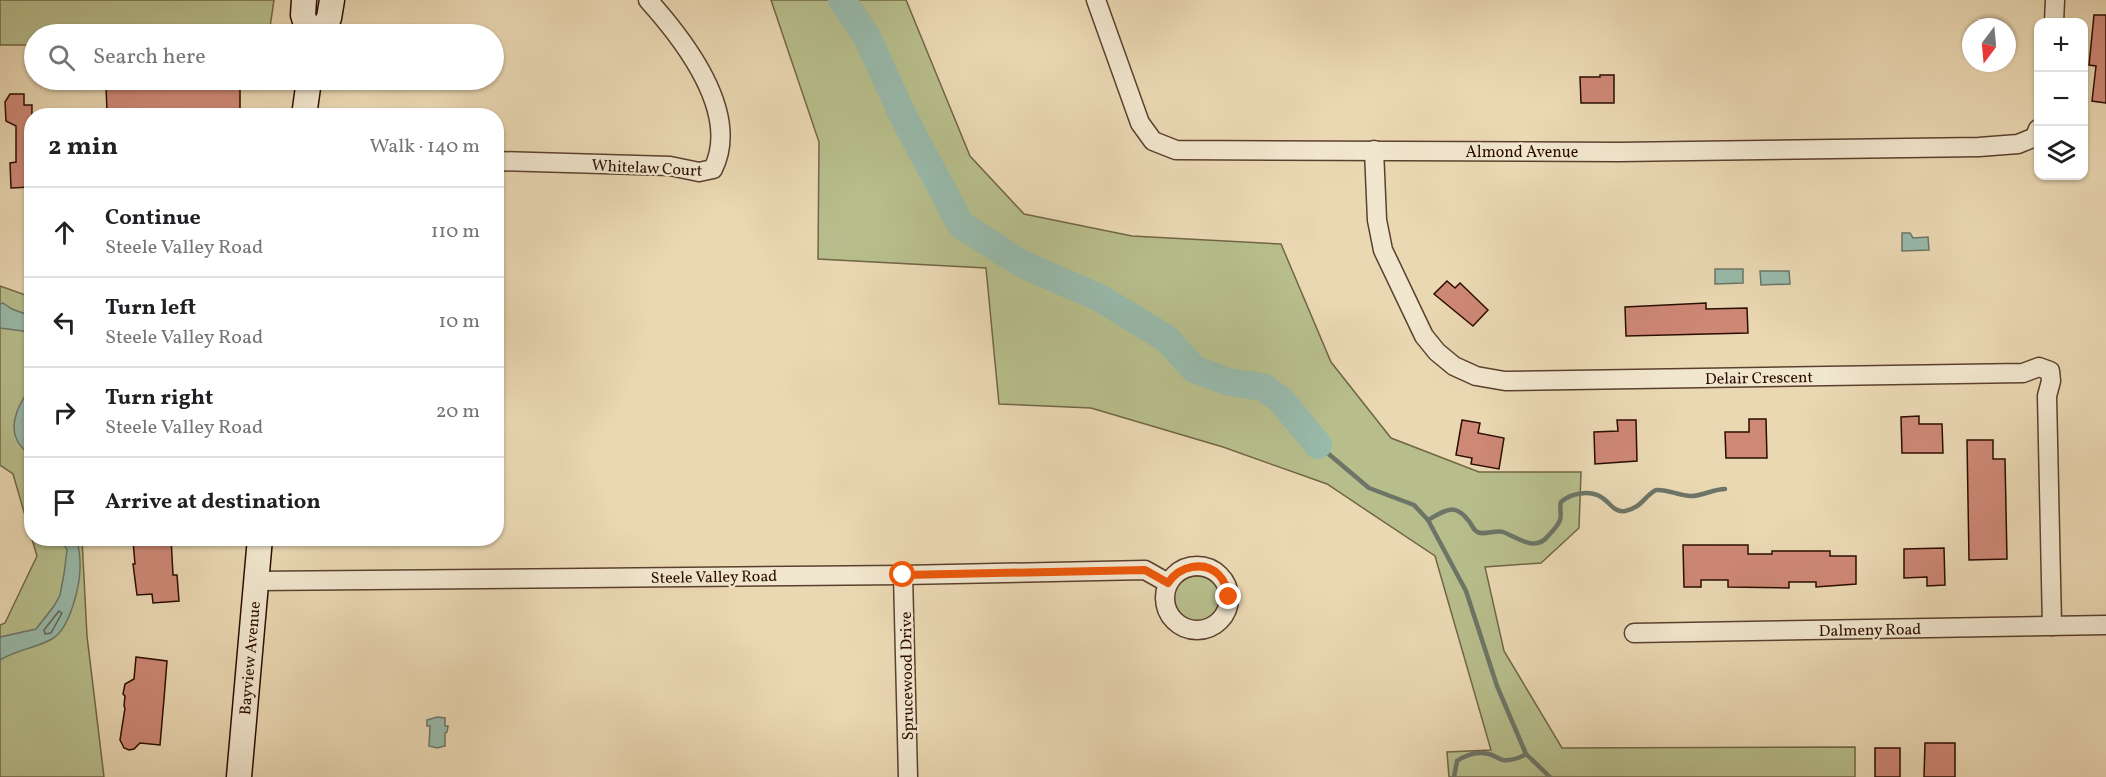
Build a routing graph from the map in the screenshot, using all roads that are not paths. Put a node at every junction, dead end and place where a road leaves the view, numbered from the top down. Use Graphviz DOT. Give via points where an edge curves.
graph roads {
  1 [pos="304,0"];
  2 [pos="332,0"];
  3 [pos="648,0"];
  4 [pos="1096,0"];
  5 [pos="2055,0"];
  6 [pos="2054,18"];
  7 [pos="306,24"];
  8 [pos="326,24"];
  9 [pos="308,90"];
  10 [pos="305,108"];
  11 [pos="2034,137"];
  12 [pos="1374,150"];
  13 [pos="504,161"];
  14 [pos="259,546"];
  15 [pos="903,575"];
  16 [pos="256,581"];
  17 [pos="1168,583"];
  18 [pos="2106,625"];
  19 [pos="2052,626"];
  20 [pos="1634,633"];
  21 [pos="239,777"];
  22 [pos="908,777"];
  1 -- 7 [label="main road"];
  2 -- 8 [label="main road"];
  3 -- 13 [label="street, Whitelaw Court" via="676,32 710,90 721,136 713,169 699,172 670,166"];
  4 -- 12 [label="street, Almond Avenue" via="1140,123 1154,141 1176,150"];
  5 -- 6 [label="street"];
  9 -- 10 [label="main road"];
  11 -- 12 [label="street, Almond Avenue" via="2018,144 1979,147 1619,152"];
  12 -- 19 [label="street, Delair Crescent" via="1377,220 1383,250 1424,336 1454,366 1476,376 1505,381 2023,373 2039,367 2049,371"];
  14 -- 16 [label="main road, Bayview Avenue"];
  15 -- 16 [label="street, Steele Valley Road"];
  15 -- 17 [label="street, Steele Valley Road" via="1145,570"];
  15 -- 22 [label="street, Sprucewood Drive"];
  16 -- 21 [label="main road, Bayview Avenue"];
  18 -- 19 [label="street, Dalmeny Road"];
  19 -- 20 [label="street, Dalmeny Road"];
}
